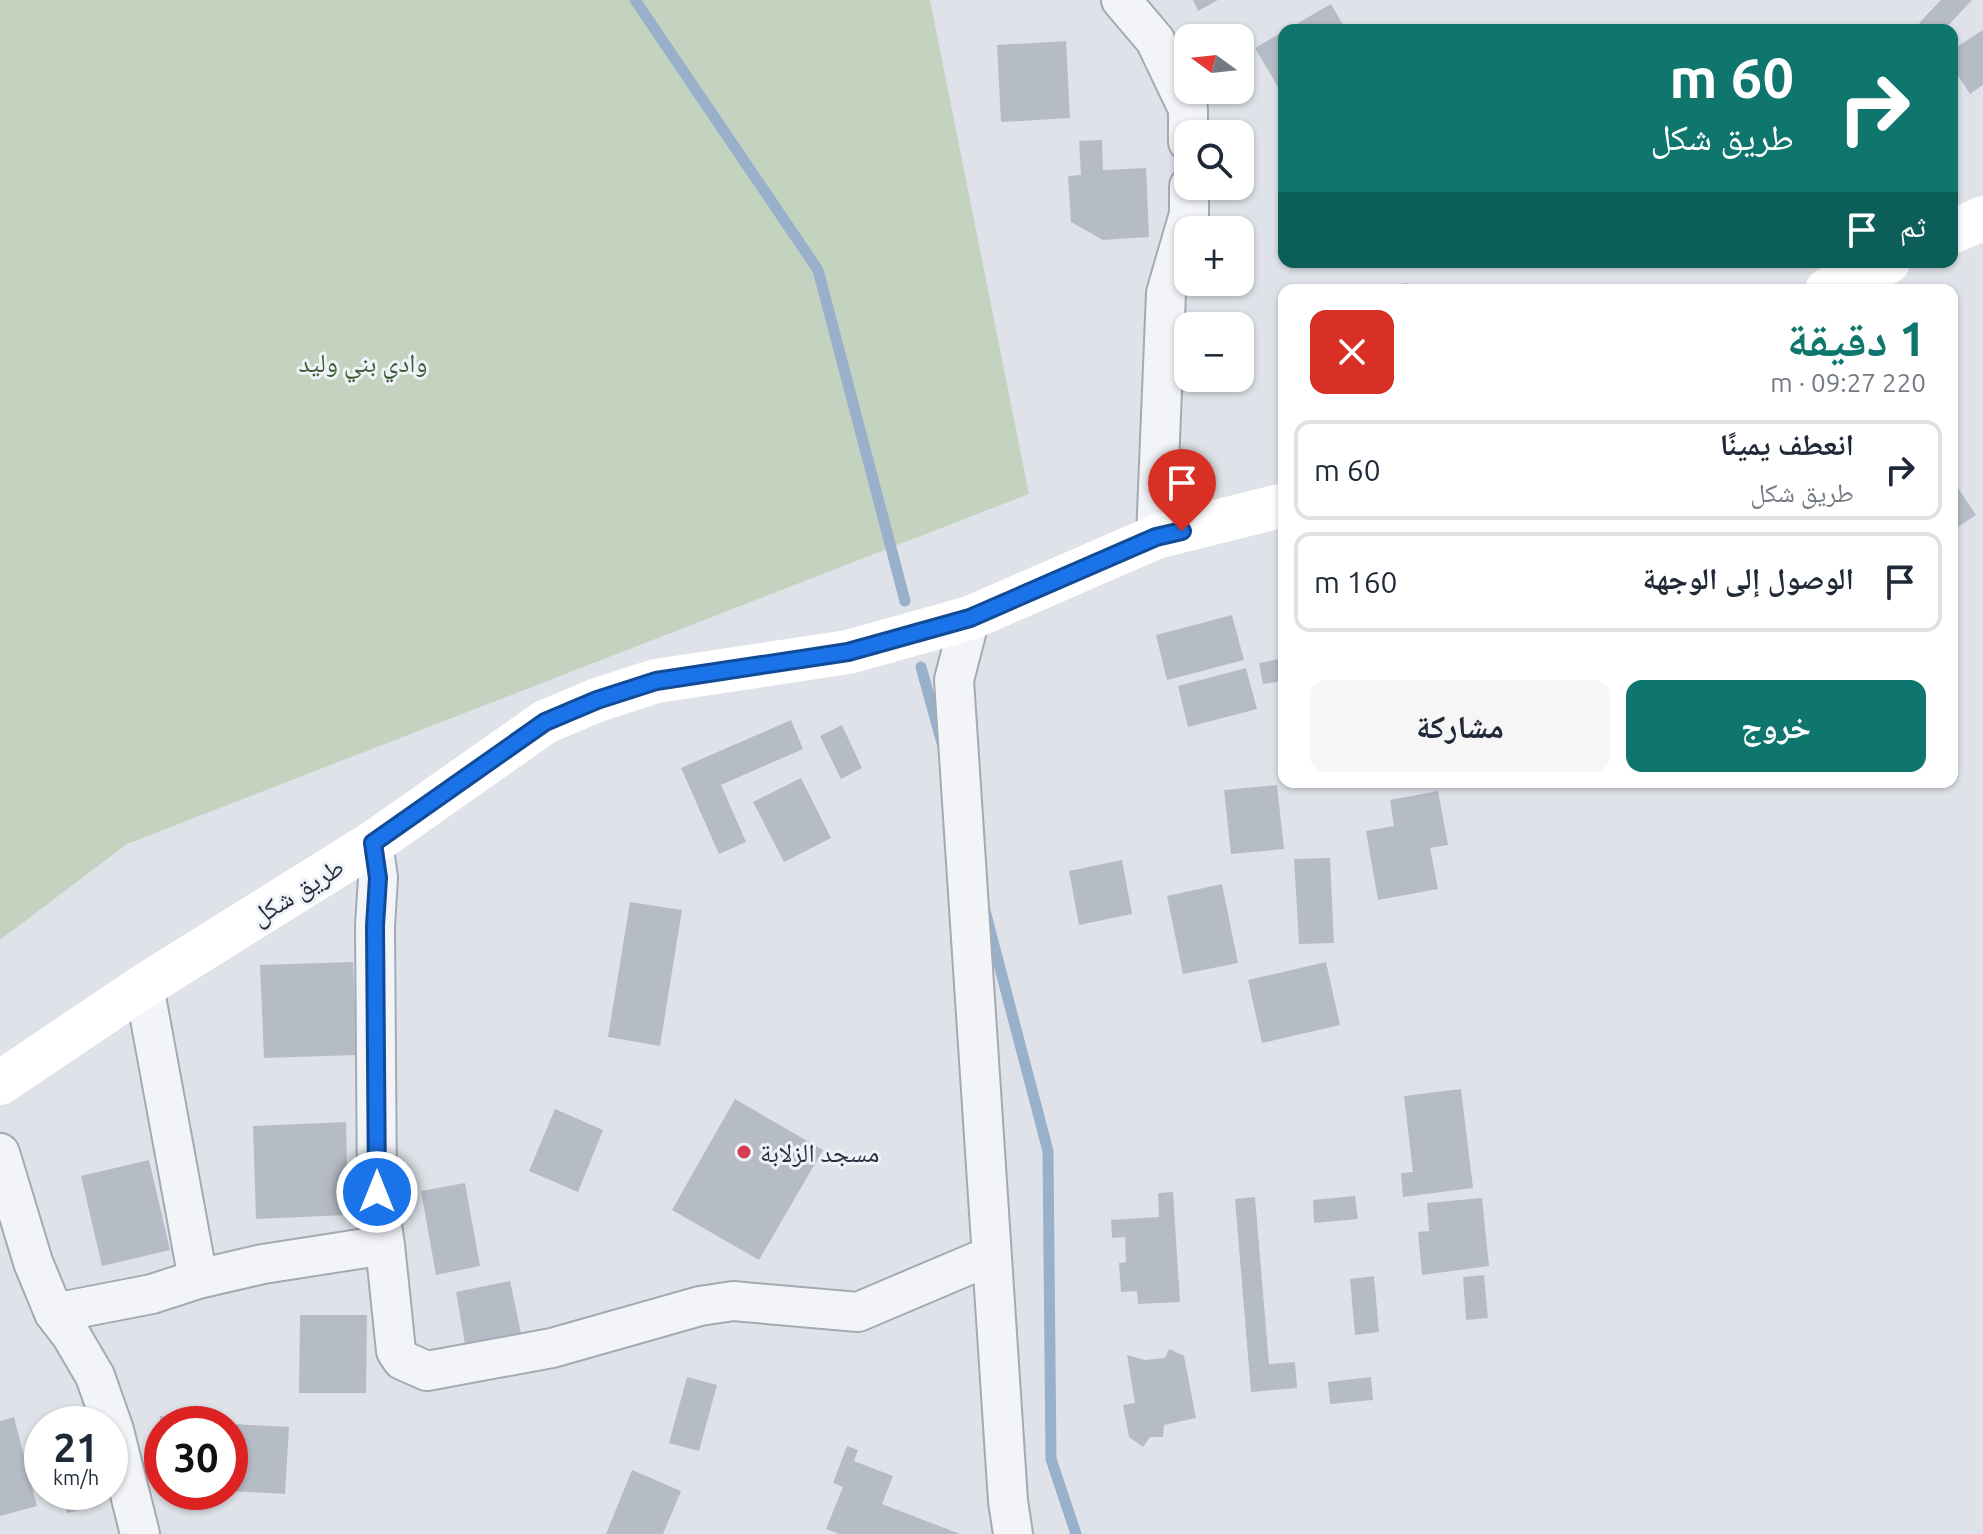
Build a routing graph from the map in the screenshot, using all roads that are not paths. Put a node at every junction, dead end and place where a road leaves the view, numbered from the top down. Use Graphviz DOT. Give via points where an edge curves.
graph roads {
  1 [pos="1121,0"];
  2 [pos="1188,120"];
  3 [pos="1189,200"];
  4 [pos="1983,218"];
  5 [pos="1958,229"];
  6 [pos="1875,268"];
  7 [pos="1840,284"];
  8 [pos="1278,506"];
  9 [pos="1156,537"];
  10 [pos="970,618"];
  11 [pos="373,843"];
  12 [pos="144,986"];
  13 [pos="0,1083"];
  14 [pos="0,1153"];
  15 [pos="385,1245"];
  16 [pos="990,1256"];
  17 [pos="198,1279"];
  18 [pos="54,1313"];
  19 [pos="140,1534"];
  20 [pos="1013,1534"];
  1 -- 2 [label="street" via="1155,40 1188,109"];
  3 -- 9 [label="street" via="1166,293"];
  4 -- 5 [label="main road"];
  6 -- 7 [label="main road"];
  8 -- 9 [label="main road, طريق شكل"];
  9 -- 10 [label="main road, طريق شكل"];
  10 -- 11 [label="main road, طريق شكل" via="848,652 656,681 597,700 545,722"];
  10 -- 16 [label="street" via="954,680"];
  11 -- 12 [label="main road, طريق شكل"];
  11 -- 15 [label="street" via="378,878 377,1192"];
  12 -- 13 [label="main road, طريق شكل"];
  12 -- 17 [label="street"];
  14 -- 18 [label="street"];
  15 -- 16 [label="street" via="396,1351 402,1360 427,1371 552,1348 733,1301 858,1312"];
  15 -- 17 [label="street"];
  16 -- 20 [label="street"];
  17 -- 18 [label="street" via="152,1294"];
  18 -- 19 [label="street" via="95,1376"];
}
